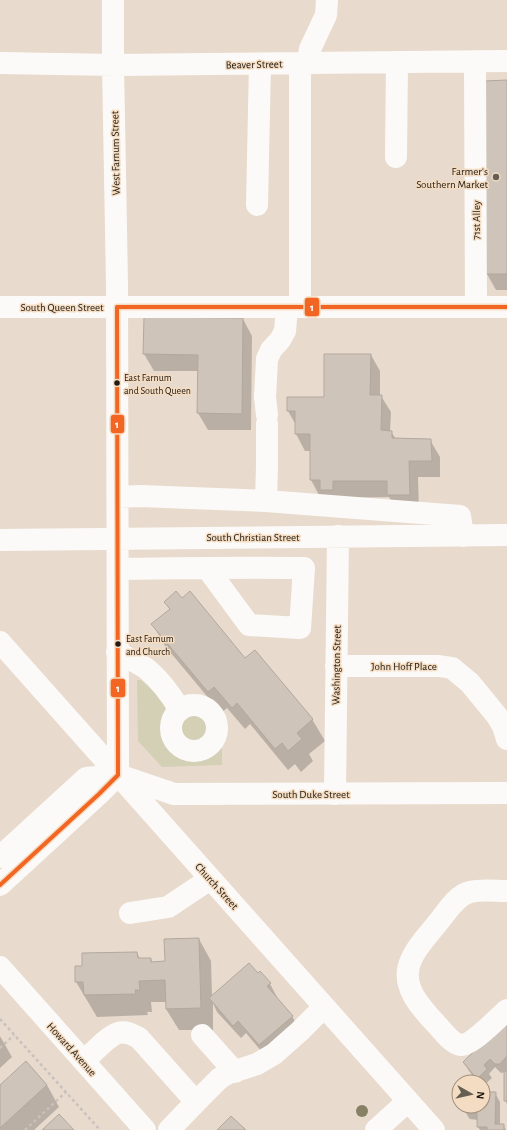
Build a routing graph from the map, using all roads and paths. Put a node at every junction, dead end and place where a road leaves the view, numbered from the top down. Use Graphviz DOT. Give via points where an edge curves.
graph roads {
  1 [pos="113,0"];
  2 [pos="327,0"];
  3 [pos="507,61"];
  4 [pos="397,62"];
  5 [pos="475,62"];
  6 [pos="0,63"];
  7 [pos="304,63"];
  8 [pos="260,64"];
  9 [pos="113,65"];
  10 [pos="396,157"];
  11 [pos="257,205"];
  12 [pos="0,307"];
  13 [pos="117,307"];
  14 [pos="294,307"];
  15 [pos="476,307"];
  16 [pos="507,307"];
  17 [pos="118,497"];
  18 [pos="266,501"];
  19 [pos="507,534"];
  20 [pos="338,536"];
  21 [pos="463,536"];
  22 [pos="118,538"];
  23 [pos="0,540"];
  24 [pos="206,568"];
  25 [pos="118,569"];
  26 [pos="0,642"];
  27 [pos="118,652"];
  28 [pos="336,666"];
  29 [pos="180,710"];
  30 [pos="507,739"];
  31 [pos="118,775"];
  32 [pos="507,793"];
  33 [pos="335,794"];
  34 [pos="0,858"];
  35 [pos="210,879"];
  36 [pos="0,885"];
  37 [pos="507,890"];
  38 [pos="130,914"];
  39 [pos="0,968"];
  40 [pos="324,1007"];
  41 [pos="507,1010"];
  42 [pos="0,1019"];
  43 [pos="14,1035"];
  44 [pos="202,1035"];
  45 [pos="0,1048"];
  46 [pos="84,1061"];
  47 [pos="234,1072"];
  48 [pos="66,1092"];
  49 [pos="408,1101"];
  50 [pos="196,1102"];
  51 [pos="25,1130"];
  52 [pos="100,1130"];
  53 [pos="145,1130"];
  54 [pos="169,1130"];
  55 [pos="376,1130"];
  56 [pos="434,1130"];
  1 -- 9 [label="main road, West Farnum Street"];
  2 -- 7 [label="main road" via="326,15"];
  3 -- 5 [label="main road, Beaver Street"];
  4 -- 5 [label="main road, Beaver Street"];
  4 -- 7 [label="main road, Beaver Street"];
  4 -- 10 [label="main road"];
  5 -- 15 [label="main road, 71st Alley"];
  6 -- 9 [label="main road, Beaver Street"];
  7 -- 8 [label="main road, Beaver Street"];
  7 -- 14 [label="main road"];
  8 -- 9 [label="main road, Beaver Street"];
  8 -- 11 [label="main road"];
  9 -- 13 [label="main road, West Farnum Street"];
  12 -- 13 [label="main road, South Queen Street"];
  13 -- 14 [label="main road, South Queen Street"];
  13 -- 17 [label="main road, West Farnum Street"];
  14 -- 15 [label="main road, South Queen Street"];
  14 -- 18 [label="main road" via="285,331 267,359"];
  15 -- 16 [label="main road, South Queen Street"];
  17 -- 18 [label="main road"];
  17 -- 22 [label="main road, West Farnum Street"];
  18 -- 21 [label="main road" via="460,516"];
  19 -- 21 [label="main road, South Christian Street"];
  20 -- 21 [label="main road, South Christian Street"];
  20 -- 22 [label="main road, South Christian Street"];
  20 -- 28 [label="main road, Washington Street"];
  22 -- 23 [label="main road, South Christian Street"];
  22 -- 25 [label="main road, West Farnum Street"];
  24 -- 24 [label="main road" via="304,568 300,628 248,625"];
  24 -- 25 [label="main road"];
  25 -- 27 [label="main road, West Farnum Street"];
  26 -- 31 [label="main road, Church Street"];
  27 -- 29 [label="main road" via="156,678 168,690"];
  27 -- 31 [label="main road, West Farnum Street"];
  28 -- 30 [label="main road, John Hoff Place" via="452,668 470,683 497,716"];
  28 -- 33 [label="main road, Washington Street"];
  31 -- 33 [label="main road, South Duke Street" via="174,794"];
  31 -- 34 [label="main road, South Duke Street" via="86,778"];
  31 -- 35 [label="main road, Church Street"];
  31 -- 36 [label="main road"];
  32 -- 33 [label="main road, South Duke Street"];
  35 -- 38 [label="main road" via="168,907"];
  35 -- 40 [label="main road, Church Street"];
  37 -- 41 [label="main road" via="469,892 455,901 419,945 410,960 408,973 409,986 421,1008 448,1036 461,1045 468,1044 478,1037"];
  39 -- 46 [label="main road, Howard Avenue"];
  40 -- 47 [label="main road" via="274,1054 257,1064"];
  40 -- 49 [label="main road, Church Street"];
  42 -- 43 [label="path"];
  43 -- 45 [label="path"];
  43 -- 48 [label="path"];
  44 -- 47 [label="main road"];
  46 -- 50 [label="main road" via="111,1036 125,1032 131,1034 139,1038"];
  46 -- 53 [label="main road, Howard Avenue"];
  47 -- 50 [label="main road" via="220,1078"];
  48 -- 51 [label="path"];
  48 -- 52 [label="path"];
  49 -- 55 [label="main road"];
  49 -- 56 [label="main road, Church Street"];
  50 -- 54 [label="main road"];
}
